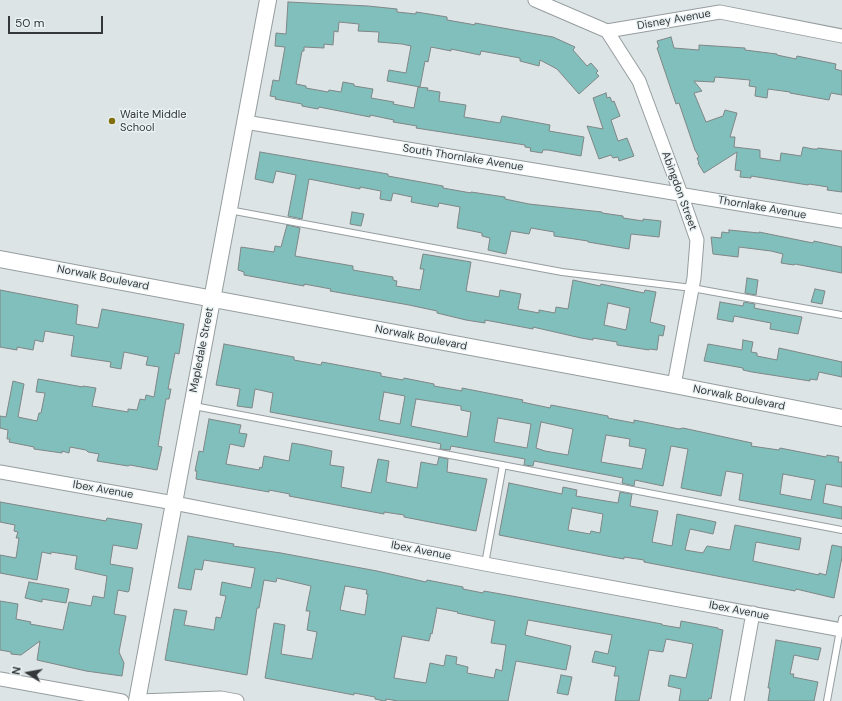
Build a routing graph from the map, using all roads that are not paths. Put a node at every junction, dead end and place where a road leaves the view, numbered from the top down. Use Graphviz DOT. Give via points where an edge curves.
graph roads {
  1 [pos="268,0"];
  2 [pos="535,0"];
  3 [pos="607,32"];
  4 [pos="842,36"];
  5 [pos="245,122"];
  6 [pos="681,194"];
  7 [pos="229,210"];
  8 [pos="842,221"];
  9 [pos="0,259"];
  10 [pos="692,288"];
  11 [pos="212,298"];
  12 [pos="842,315"];
  13 [pos="674,385"];
  14 [pos="192,405"];
  15 [pos="842,418"];
  16 [pos="503,465"];
  17 [pos="0,472"];
  18 [pos="174,503"];
  19 [pos="842,530"];
  20 [pos="485,564"];
  21 [pos="753,613"];
  22 [pos="841,626"];
  23 [pos="0,679"];
  24 [pos="122,701"];
  25 [pos="138,701"];
  26 [pos="237,701"];
  27 [pos="737,701"];
  28 [pos="827,701"];
  1 -- 5 [label="street, Mapledale Street"];
  2 -- 3 [label="street"];
  3 -- 4 [label="street, Disney Avenue" via="720,12"];
  3 -- 6 [label="street, Abingdon Street" via="639,81"];
  5 -- 6 [label="street, South Thornlake Avenue"];
  5 -- 7 [label="street, Mapledale Street"];
  6 -- 8 [label="street, Thornlake Avenue"];
  6 -- 10 [label="street, Abingdon Street" via="697,240"];
  7 -- 10 [label="lane" via="562,272"];
  7 -- 11 [label="street, Mapledale Street"];
  9 -- 11 [label="street, Norwalk Boulevard"];
  10 -- 12 [label="lane"];
  10 -- 13 [label="street, Abingdon Street"];
  11 -- 13 [label="street, Norwalk Boulevard"];
  11 -- 14 [label="street, Mapledale Street"];
  13 -- 15 [label="street, Norwalk Boulevard"];
  14 -- 16 [label="lane"];
  14 -- 18 [label="street, Mapledale Street"];
  16 -- 19 [label="lane"];
  16 -- 20 [label="lane"];
  17 -- 18 [label="street, Ibex Avenue"];
  18 -- 20 [label="street, Ibex Avenue"];
  18 -- 25 [label="street, Mapledale Street"];
  20 -- 21 [label="street, Ibex Avenue"];
  21 -- 22 [label="street, Ibex Avenue"];
  21 -- 27 [label="street"];
  22 -- 28 [label="lane"];
  23 -- 24 [label="street"];
  25 -- 26 [label="street" via="221,698"];
}
